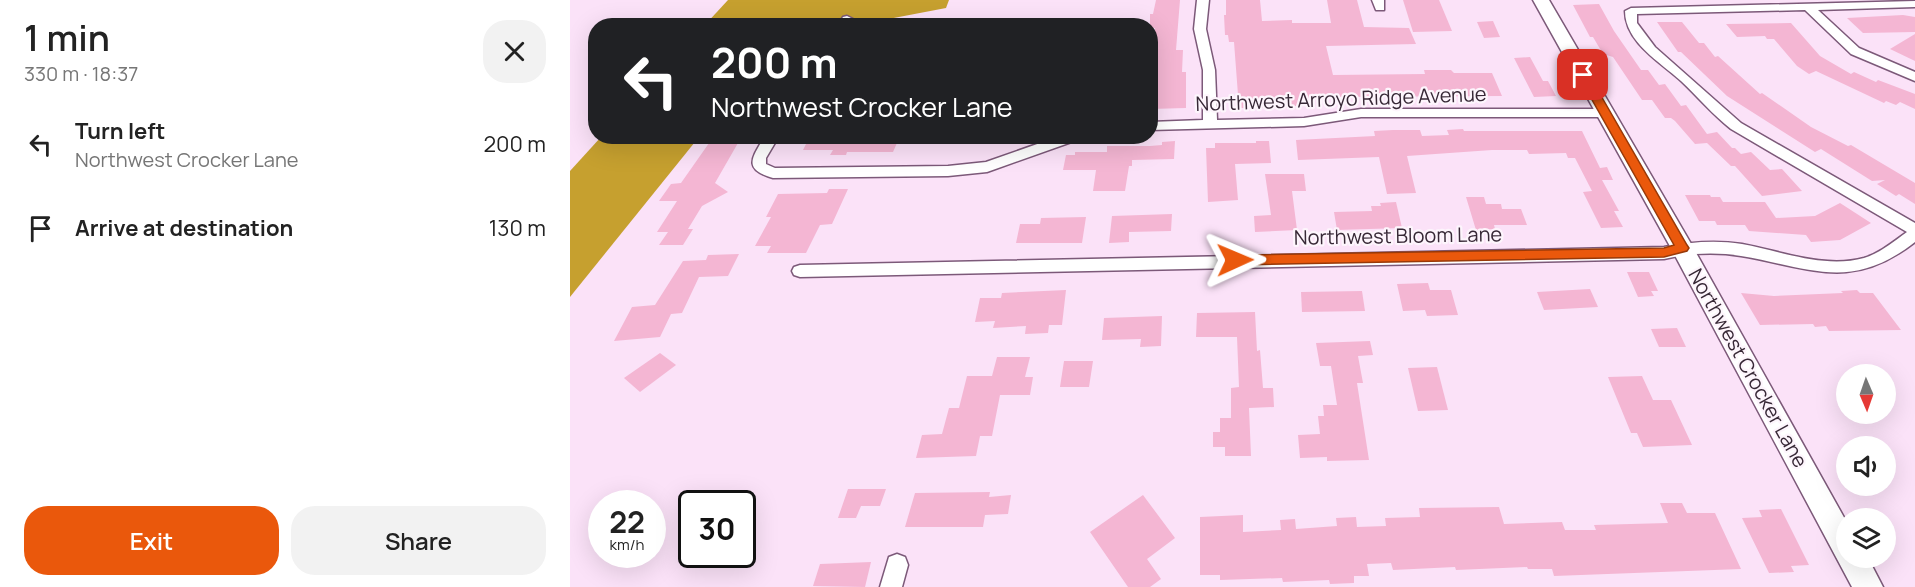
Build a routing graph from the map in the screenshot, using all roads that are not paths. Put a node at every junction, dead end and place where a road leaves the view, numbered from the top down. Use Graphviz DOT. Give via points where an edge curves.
graph roads {
  1 [pos="1203,0"];
  2 [pos="1541,0"];
  3 [pos="1856,3"];
  4 [pos="1733,4"];
  5 [pos="1915,4"];
  6 [pos="1808,7"];
  7 [pos="1915,76"];
  8 [pos="1604,113"];
  9 [pos="1210,124"];
  10 [pos="1158,126"];
  11 [pos="767,144"];
  12 [pos="1055,144"];
  13 [pos="1915,232"];
  14 [pos="1682,248"];
  15 [pos="800,271"];
  16 [pos="1836,530"];
  17 [pos="897,565"];
  18 [pos="1858,568"];
  19 [pos="891,587"];
  20 [pos="1868,587"];
  1 -- 9 [label="street" via="1200,29 1209,70"];
  2 -- 8 [label="street, Northwest Crocker Lane"];
  3 -- 5 [label="street"];
  3 -- 6 [label="street"];
  4 -- 6 [label="street"];
  4 -- 13 [label="street" via="1631,11 1631,23 1651,50 1719,113"];
  6 -- 7 [label="street" via="1855,51"];
  8 -- 9 [label="street, Northwest Arroyo Ridge Avenue" via="1361,113 1304,122"];
  8 -- 14 [label="street, Northwest Crocker Lane"];
  9 -- 10 [label="street, Northwest Arroyo Ridge Avenue"];
  11 -- 12 [label="street" via="759,166 773,173 987,167"];
  13 -- 14 [label="street, Northwest Bloom Lane" via="1876,260 1836,267 1743,250"];
  14 -- 15 [label="street, Northwest Bloom Lane" via="1664,253"];
  14 -- 16 [label="street, Northwest Crocker Lane"];
  17 -- 19 [label="street"];
  18 -- 20 [label="street"];
}
